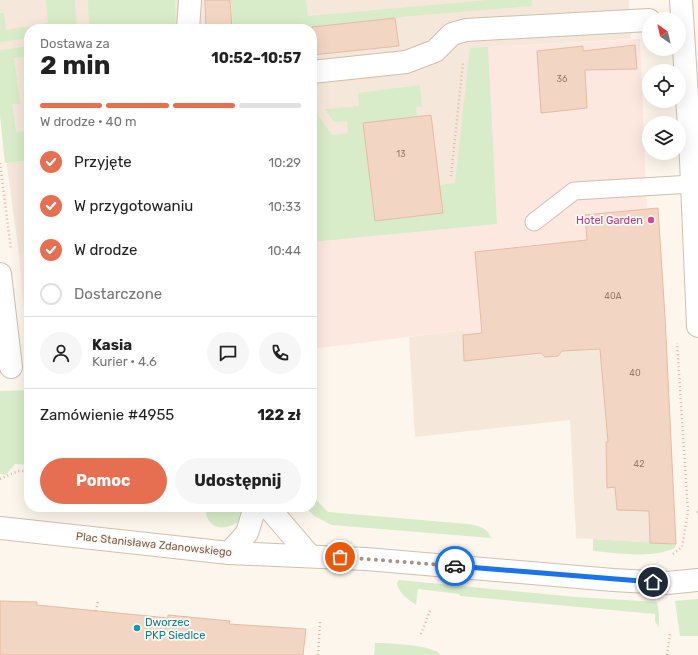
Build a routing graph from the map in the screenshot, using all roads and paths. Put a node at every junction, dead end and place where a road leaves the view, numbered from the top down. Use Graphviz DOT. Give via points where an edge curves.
graph roads {
  1 [pos="190,0"];
  2 [pos="681,8"];
  3 [pos="642,20"];
  4 [pos="188,24"];
  5 [pos="466,30"];
  6 [pos="317,71"];
  7 [pos="0,163"];
  8 [pos="451,176"];
  9 [pos="692,184"];
  10 [pos="534,222"];
  11 [pos="12,255"];
  12 [pos="0,274"];
  13 [pos="698,326"];
  14 [pos="676,336"];
  15 [pos="13,368"];
  16 [pos="24,471"];
  17 [pos="0,480"];
  18 [pos="253,512"];
  19 [pos="272,512"];
  20 [pos="0,528"];
  21 [pos="229,553"];
  22 [pos="309,555"];
  23 [pos="671,555"];
  24 [pos="698,580"];
  25 [pos="98,601"];
  26 [pos="431,608"];
  27 [pos="96,611"];
  28 [pos="320,622"];
  29 [pos="421,634"];
  30 [pos="670,634"];
  31 [pos="318,655"];
  32 [pos="667,655"];
  1 -- 4 [label="street"];
  2 -- 9 [label="street"];
  3 -- 5 [label="street"];
  5 -- 6 [label="street" via="452,34 435,50 406,62"];
  5 -- 8 [label="path"];
  7 -- 11 [label="path"];
  9 -- 10 [label="lane" via="574,191"];
  9 -- 13 [label="street"];
  12 -- 15 [label="street"];
  14 -- 23 [label="path" via="688,511 682,547"];
  16 -- 17 [label="path" via="18,471"];
  18 -- 21 [label="street" via="247,533"];
  19 -- 22 [label="street"];
  20 -- 21 [label="street, Plac Stanisława Zdanowskiego"];
  21 -- 22 [label="street, Plac Stanisława Zdanowskiego"];
  22 -- 24 [label="street, Plac Stanisława Zdanowskiego" via="613,580 667,583"];
  25 -- 27 [label="path"];
  26 -- 29 [label="path"];
  28 -- 31 [label="path"];
  30 -- 32 [label="path"];
}
